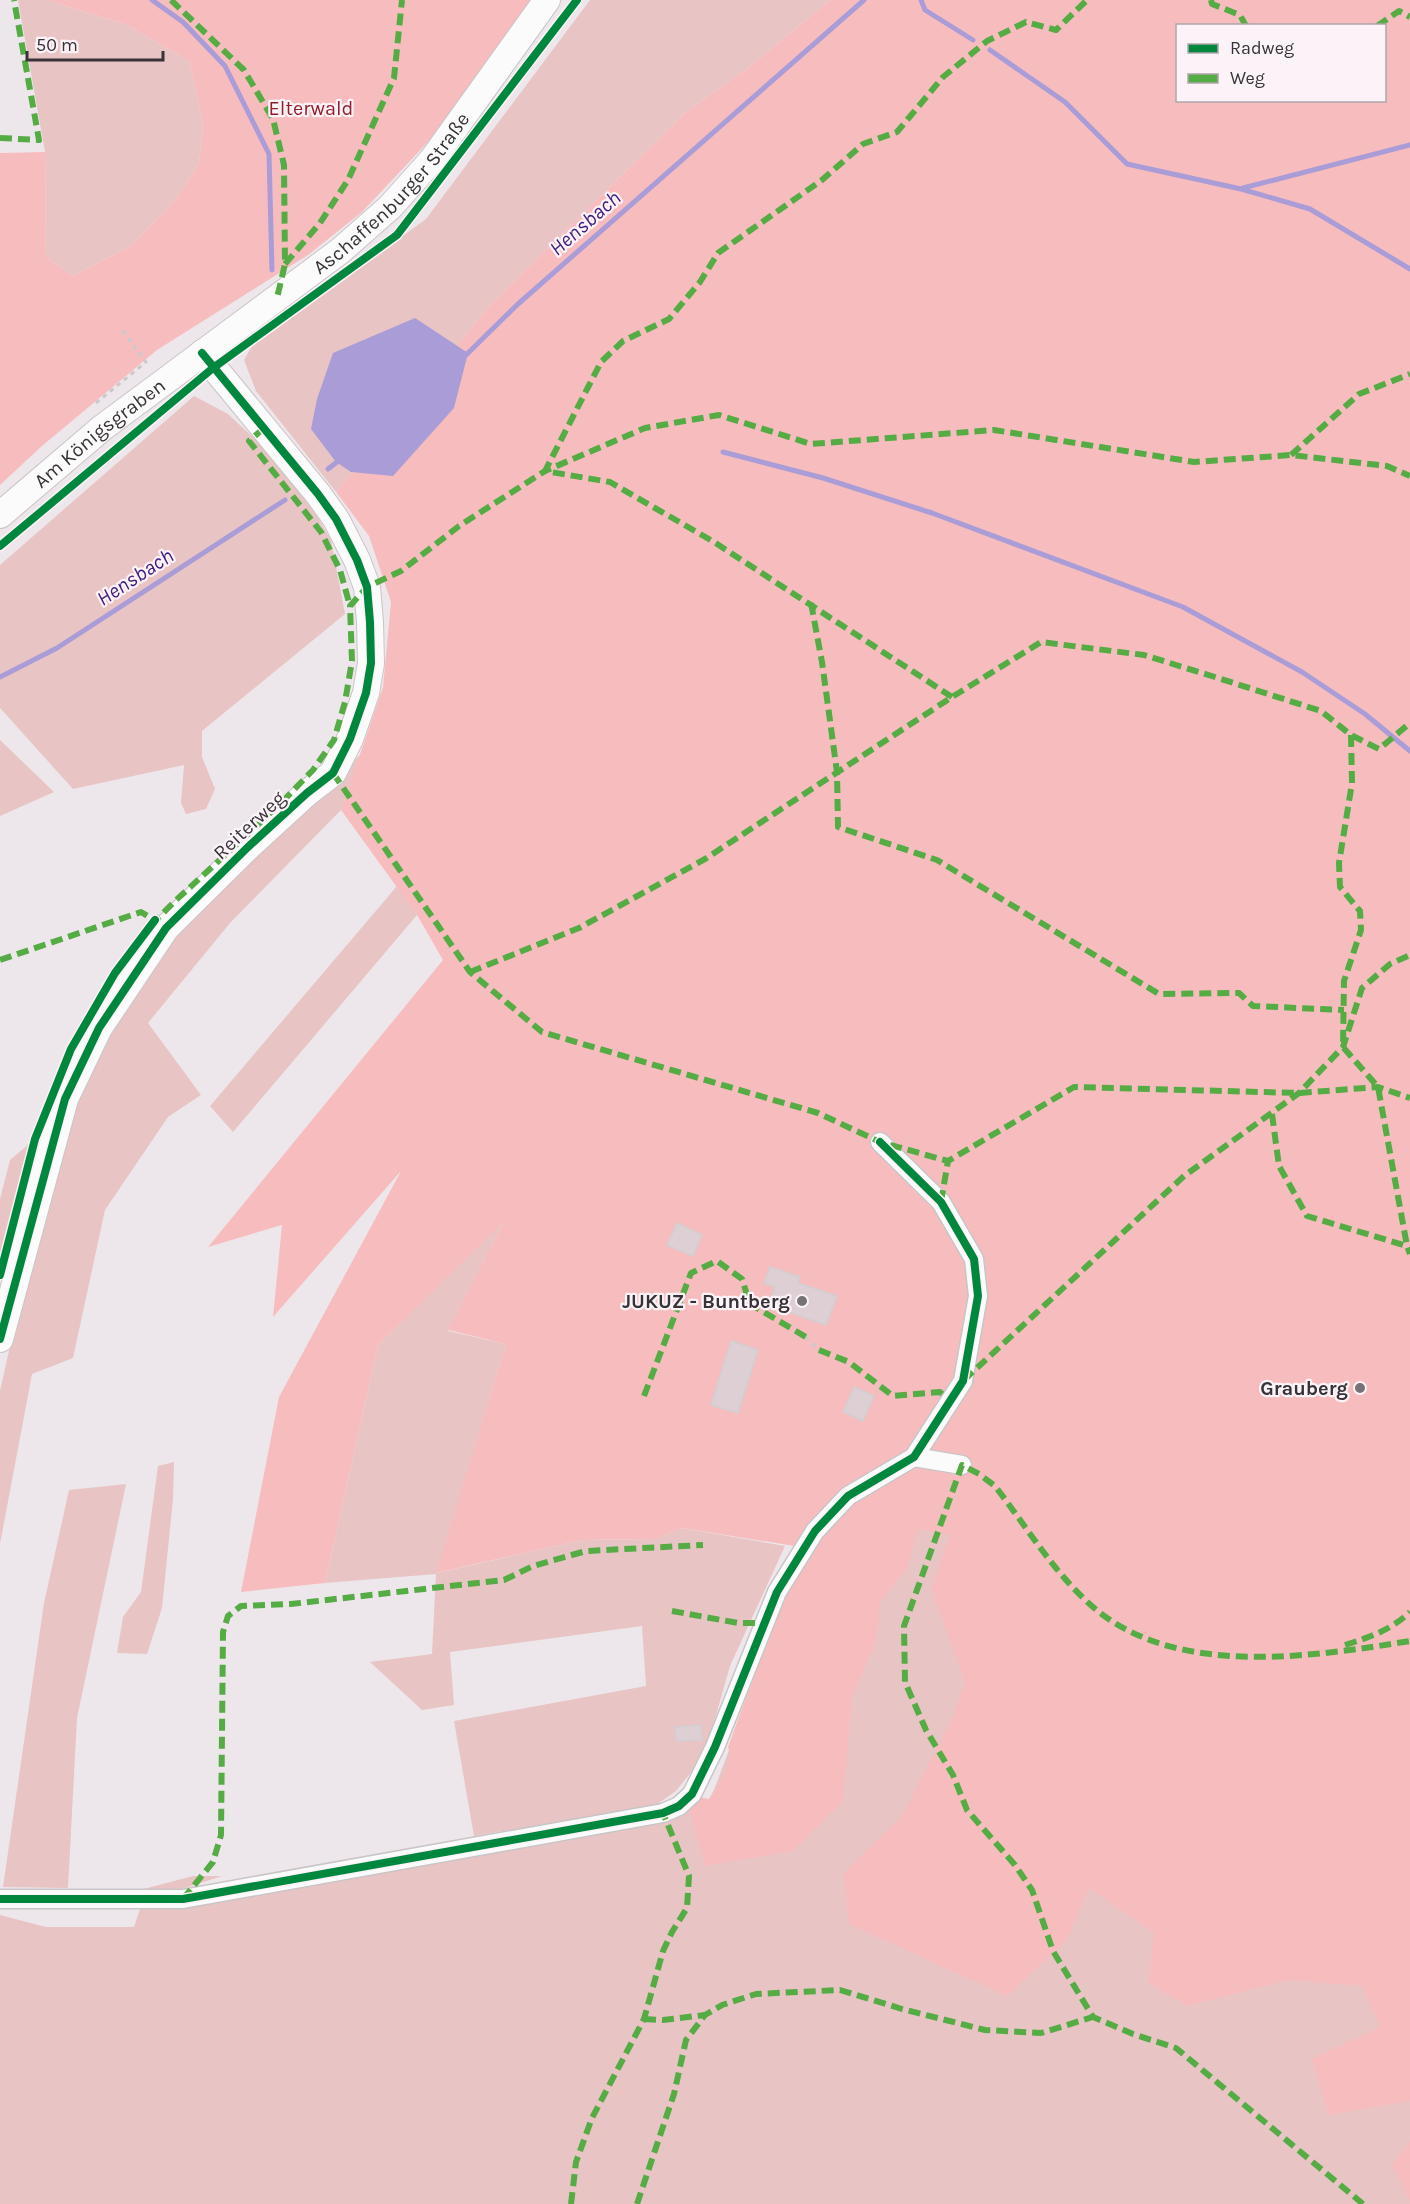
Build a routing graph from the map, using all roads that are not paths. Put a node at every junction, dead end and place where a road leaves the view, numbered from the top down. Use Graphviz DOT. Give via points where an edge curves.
graph roads {
  1 [pos="548,0"];
  2 [pos="202,353"];
  3 [pos="0,515"];
  4 [pos="880,1142"];
  5 [pos="0,1339"];
  6 [pos="914,1457"];
  7 [pos="962,1465"];
  8 [pos="0,1899"];
  1 -- 2 [label="street, Aschaffenburger Straße" via="432,160 390,207 340,251"];
  2 -- 3 [label="street, Am Königsgraben" via="102,428"];
  2 -- 5 [label="street, Reiterweg" via="318,494 357,560 367,587 370,622 371,663 366,693 333,773 248,847 166,927 99,1028 65,1099"];
  4 -- 6 [label="street" via="941,1202 974,1259 978,1296 963,1381"];
  6 -- 7 [label="street"];
  6 -- 8 [label="street" via="848,1496 815,1532 777,1592 705,1770 692,1794 679,1806 663,1813 183,1899"];
}
